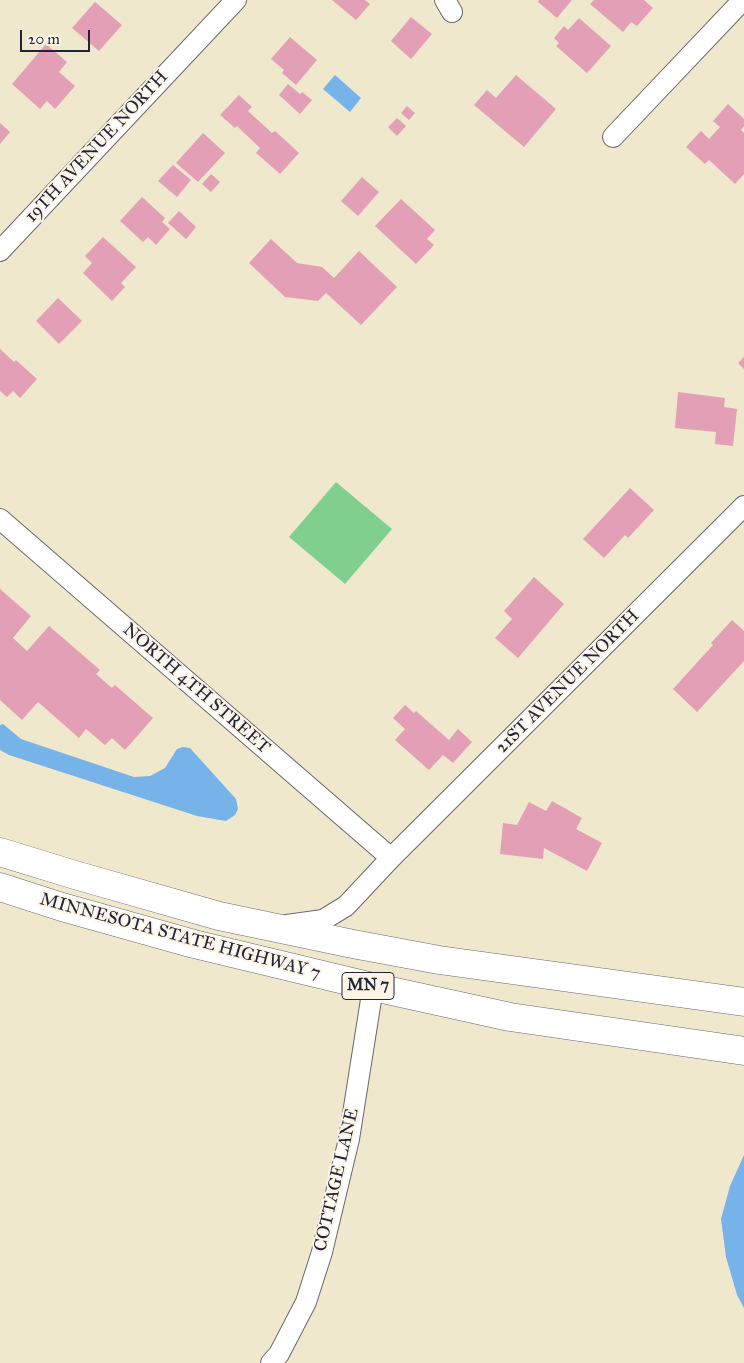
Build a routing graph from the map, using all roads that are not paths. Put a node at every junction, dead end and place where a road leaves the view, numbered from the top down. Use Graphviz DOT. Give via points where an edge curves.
graph roads {
  1 [pos="236,0"];
  2 [pos="743,0"];
  3 [pos="613,137"];
  4 [pos="0,251"];
  5 [pos="744,506"];
  6 [pos="0,520"];
  7 [pos="0,852"];
  8 [pos="391,858"];
  9 [pos="0,888"];
  10 [pos="273,927"];
  11 [pos="373,987"];
  12 [pos="744,1002"];
  13 [pos="744,1051"];
  14 [pos="271,1363"];
  1 -- 4 [label="street, 19TH AVENUE NORTH"];
  2 -- 3 [label="street"];
  5 -- 8 [label="street, 21ST AVENUE NORTH"];
  6 -- 8 [label="street, NORTH 4TH STREET"];
  7 -- 10 [label="highway, MINNESOTA STATE HIGHWAY 7 / MN 7" via="219,916"];
  8 -- 10 [label="street, 21ST AVENUE NORTH" via="346,906 323,920"];
  9 -- 11 [label="highway, MINNESOTA STATE HIGHWAY 7 / MN 7" via="186,942"];
  10 -- 12 [label="highway, MINNESOTA STATE HIGHWAY 7 / MN 7" via="439,960"];
  11 -- 13 [label="highway, MINNESOTA STATE HIGHWAY 7 / MN 7" via="510,1017"];
  11 -- 14 [label="street, COTTAGE LANE" via="349,1138 322,1252 306,1302"];
}
